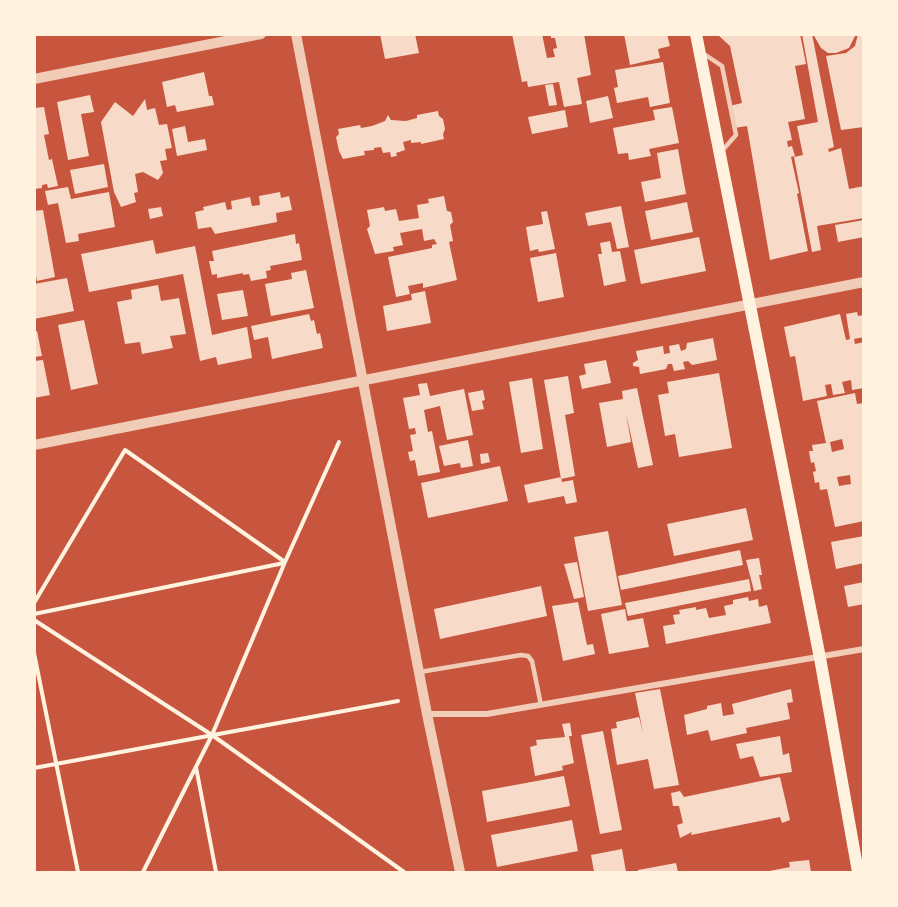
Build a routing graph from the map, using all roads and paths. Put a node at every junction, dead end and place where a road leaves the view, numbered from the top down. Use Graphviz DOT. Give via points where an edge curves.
graph roads {
  1 [pos="261,34"];
  2 [pos="296,34"];
  3 [pos="696,34"];
  4 [pos="699,51"];
  5 [pos="34,79"];
  6 [pos="720,154"];
  7 [pos="864,282"];
  8 [pos="751,304"];
  9 [pos="364,381"];
  10 [pos="339,442"];
  11 [pos="34,445"];
  12 [pos="285,562"];
  13 [pos="34,603"];
  14 [pos="34,614"];
  15 [pos="34,620"];
  16 [pos="864,649"];
  17 [pos="34,653"];
  18 [pos="820,658"];
  19 [pos="420,672"];
  20 [pos="398,701"];
  21 [pos="541,705"];
  22 [pos="427,714"];
  23 [pos="212,735"];
  24 [pos="56,764"];
  25 [pos="195,767"];
  26 [pos="34,768"];
  27 [pos="78,873"];
  28 [pos="143,873"];
  29 [pos="216,873"];
  30 [pos="404,873"];
  31 [pos="460,873"];
  32 [pos="858,873"];
  1 -- 5 [label="street"];
  2 -- 9 [label="street"];
  3 -- 4 [label="main road"];
  4 -- 6 [label="main road"];
  4 -- 6 [label="lane" via="722,66 736,135"];
  6 -- 8 [label="main road"];
  7 -- 8 [label="street"];
  8 -- 9 [label="street"];
  8 -- 18 [label="main road"];
  9 -- 11 [label="street"];
  9 -- 19 [label="street"];
  10 -- 12 [label="path"];
  12 -- 13 [label="path" via="125,450"];
  12 -- 14 [label="path"];
  12 -- 23 [label="path"];
  15 -- 23 [label="path"];
  16 -- 18 [label="street"];
  17 -- 24 [label="path"];
  18 -- 21 [label="street"];
  18 -- 32 [label="main road"];
  19 -- 21 [label="lane" via="528,656"];
  19 -- 22 [label="street"];
  20 -- 23 [label="path"];
  21 -- 22 [label="street" via="487,714"];
  22 -- 31 [label="street"];
  23 -- 24 [label="path"];
  23 -- 25 [label="path"];
  23 -- 30 [label="path"];
  24 -- 26 [label="path"];
  24 -- 27 [label="path"];
  25 -- 28 [label="path"];
  25 -- 29 [label="path"];
}
